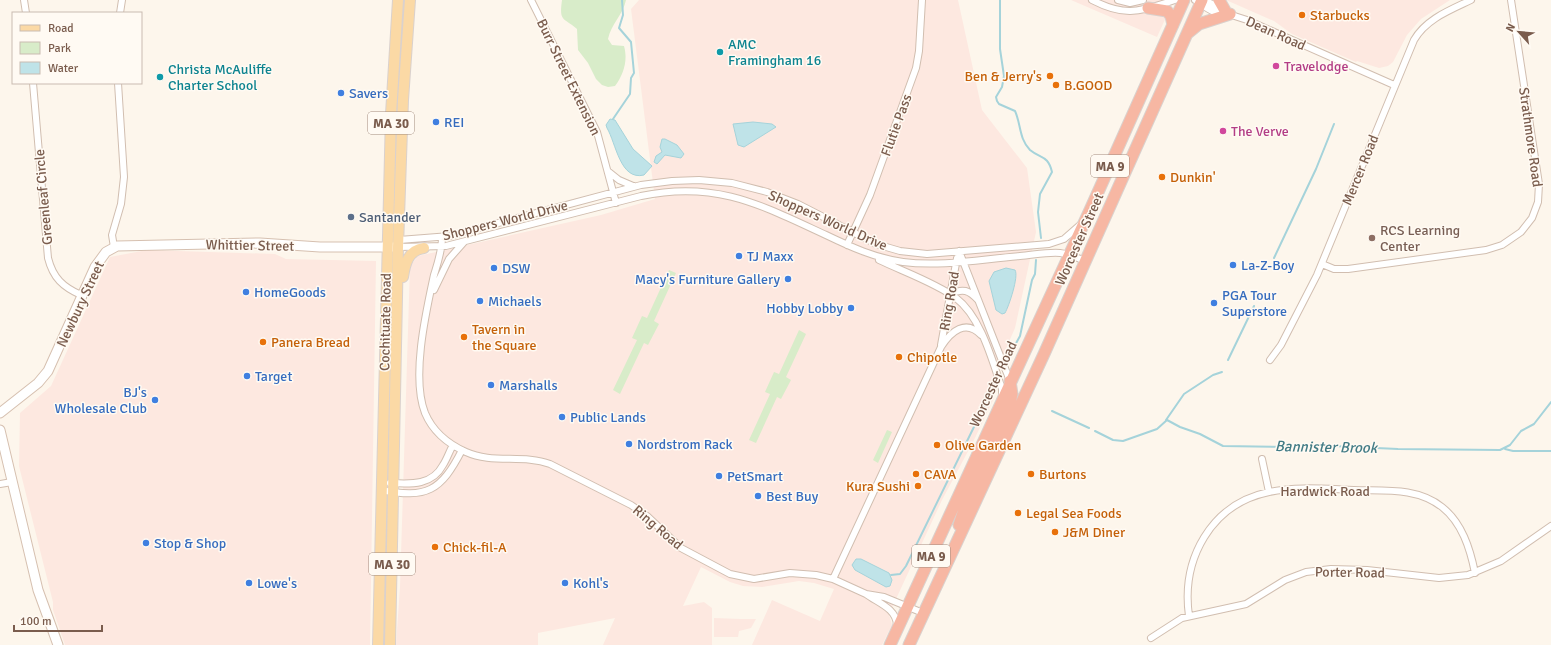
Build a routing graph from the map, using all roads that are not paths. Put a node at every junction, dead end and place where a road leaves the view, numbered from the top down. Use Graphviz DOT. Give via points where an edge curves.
graph roads {
  1 [pos="24,0"];
  2 [pos="122,0"];
  3 [pos="398,0"];
  4 [pos="410,0"];
  5 [pos="531,0"];
  6 [pos="922,0"];
  7 [pos="1092,0"];
  8 [pos="1118,0"];
  9 [pos="1174,0"];
  10 [pos="1184,0"];
  11 [pos="1219,0"];
  12 [pos="1471,0"];
  13 [pos="1510,0"];
  14 [pos="1200,1"];
  15 [pos="1146,4"];
  16 [pos="26,12"];
  17 [pos="120,12"];
  18 [pos="1227,13"];
  19 [pos="1173,25"];
  20 [pos="1187,33"];
  21 [pos="33,84"];
  22 [pos="118,84"];
  23 [pos="1394,85"];
  24 [pos="608,171"];
  25 [pos="635,186"];
  26 [pos="613,192"];
  27 [pos="616,203"];
  28 [pos="1090,210"];
  29 [pos="853,233"];
  30 [pos="442,237"];
  31 [pos="468,240"];
  32 [pos="399,244"];
  33 [pos="847,245"];
  34 [pos="114,247"];
  35 [pos="387,247"];
  36 [pos="442,247"];
  37 [pos="424,248"];
  38 [pos="959,251"];
  39 [pos="864,252"];
  40 [pos="1069,256"];
  41 [pos="964,261"];
  42 [pos="1086,261"];
  43 [pos="956,262"];
  44 [pos="1322,264"];
  45 [pos="950,294"];
  46 [pos="82,295"];
  47 [pos="430,300"];
  48 [pos="982,306"];
  49 [pos="397,329"];
  50 [pos="1033,332"];
  51 [pos="982,335"];
  52 [pos="939,350"];
  53 [pos="1270,360"];
  54 [pos="1010,381"];
  55 [pos="1000,404"];
  56 [pos="0,414"];
  57 [pos="0,430"];
  58 [pos="453,445"];
  59 [pos="462,450"];
  60 [pos="1262,459"];
  61 [pos="12,482"];
  62 [pos="0,484"];
  63 [pos="382,486"];
  64 [pos="393,488"];
  65 [pos="1269,492"];
  66 [pos="1551,527"];
  67 [pos="952,553"];
  68 [pos="1475,573"];
  69 [pos="834,579"];
  70 [pos="866,594"];
  71 [pos="907,607"];
  72 [pos="923,613"];
  73 [pos="1188,616"];
  74 [pos="896,632"];
  75 [pos="1151,638"];
  76 [pos="55,645"];
  77 [pos="378,645"];
  78 [pos="390,645"];
  79 [pos="890,645"];
  80 [pos="909,645"];
  1 -- 16 [label="street"];
  2 -- 17 [label="street"];
  3 -- 35 [label="main road, Cochituate Road / MA 30"];
  4 -- 32 [label="main road, Cochituate Road / MA 30" via="403,100"];
  5 -- 24 [label="street, Burr Street Extension" via="596,129"];
  6 -- 29 [label="street, Flutie Pass" via="919,51 915,71 870,195"];
  7 -- 15 [label="street" via="1125,12 1136,12"];
  8 -- 15 [label="street"];
  9 -- 15 [label="street"];
  10 -- 19 [label="highway, Worcester Street / MA 9"];
  11 -- 18 [label="highway"];
  12 -- 23 [label="street, Mercer Road" via="1433,20 1421,30"];
  13 -- 44 [label="street, Strathmore Road" via="1539,184 1538,202 1527,225 1509,242 1486,250 1348,269 1334,269"];
  14 -- 18 [label="street, Dean Road" via="1210,3"];
  14 -- 20 [label="highway, Worcester Street / MA 9"];
  15 -- 19 [label="highway" via="1167,11"];
  18 -- 20 [label="highway" via="1199,24"];
  18 -- 23 [label="street, Dean Road"];
  19 -- 28 [label="highway, Worcester Street / MA 9"];
  20 -- 42 [label="highway, Worcester Street / MA 9"];
  21 -- 46 [label="street, Greenleaf Circle" via="48,258 59,282"];
  22 -- 34 [label="street, Newbury Street" via="124,177 122,204 112,235"];
  23 -- 44 [label="street, Mercer Road"];
  24 -- 25 [label="street" via="619,180"];
  24 -- 26 [label="street, Burr Street Extension"];
  25 -- 26 [label="street, Shoppers World Drive"];
  25 -- 29 [label="street, Shoppers World Drive" via="693,180 746,186 786,199"];
  26 -- 27 [label="street, Burr Street Extension"];
  26 -- 30 [label="street, Shoppers World Drive"];
  27 -- 31 [label="street, Shoppers World Drive"];
  27 -- 33 [label="street, Shoppers World Drive" via="673,191 726,194 765,207"];
  28 -- 38 [label="street, Shoppers World Drive" via="1072,233 1055,243"];
  28 -- 40 [label="highway, Worcester Street / MA 9"];
  29 -- 33 [label="street, Flutie Pass"];
  29 -- 38 [label="street, Shoppers World Drive" via="883,246 907,252 927,254"];
  30 -- 32 [label="street, Shoppers World Drive"];
  30 -- 36 [label="street, Ring Road"];
  31 -- 36 [label="street, Shoppers World Drive"];
  31 -- 47 [label="street, Ring Road" via="449,259"];
  32 -- 35 [label="street, Shoppers World Drive"];
  32 -- 37 [label="street, Shoppers World Drive"];
  32 -- 49 [label="main road, Cochituate Road / MA 30"];
  33 -- 39 [label="street, Shoppers World Drive"];
  34 -- 35 [label="street, Whittier Street" via="127,244 260,243 320,247"];
  34 -- 46 [label="street, Newbury Street" via="99,260"];
  35 -- 63 [label="main road, Cochituate Road / MA 30"];
  36 -- 37 [label="street, Shoppers World Drive"];
  36 -- 47 [label="street, Ring Road"];
  37 -- 49 [label="main road" via="412,253 405,264"];
  38 -- 41 [label="street"];
  38 -- 43 [label="street, Ring Road"];
  39 -- 43 [label="street, Shoppers World Drive" via="908,262"];
  39 -- 45 [label="street, Shoppers World Drive"];
  40 -- 41 [label="street, Shoppers World Drive" via="1054,253"];
  40 -- 42 [label="street, Shoppers World Drive"];
  40 -- 50 [label="highway, Worcester Street / MA 9"];
  41 -- 43 [label="street, Shoppers World Drive"];
  41 -- 48 [label="street"];
  42 -- 67 [label="highway, Worcester Street / MA 9"];
  43 -- 45 [label="street, Ring Road"];
  44 -- 53 [label="street, Mercer Road" via="1298,315"];
  45 -- 48 [label="street" via="966,291"];
  45 -- 51 [label="street, Shoppers World Drive" via="969,311"];
  45 -- 52 [label="street, Ring Road"];
  46 -- 56 [label="street, Newbury Street" via="46,374"];
  47 -- 58 [label="street, Ring Road" via="421,348 421,396 431,424 440,436"];
  48 -- 54 [label="street"];
  49 -- 64 [label="main road, Cochituate Road / MA 30"];
  50 -- 54 [label="highway, Worcester Road / MA 9"];
  51 -- 52 [label="street, Ring Road" via="972,328 960,328 951,334"];
  51 -- 55 [label="street, Shoppers World Drive" via="1002,389"];
  52 -- 69 [label="street, Ring Road"];
  54 -- 55 [label="highway, Worcester Road / MA 9"];
  54 -- 67 [label="highway" via="1010,406 968,498"];
  55 -- 71 [label="highway, Worcester Road / MA 9"];
  57 -- 61 [label="street"];
  58 -- 59 [label="street, Ring Road"];
  58 -- 64 [label="street" via="442,468 429,480"];
  59 -- 64 [label="street" via="448,474 436,486 421,492"];
  59 -- 69 [label="street, Ring Road" via="477,456 536,460 553,466 631,505 647,516 677,545 733,576 758,579 797,573"];
  60 -- 65 [label="street"];
  61 -- 62 [label="street"];
  61 -- 76 [label="street" via="38,590"];
  63 -- 64 [label="street"];
  63 -- 64 [label="street"];
  63 -- 77 [label="main road, Cochituate Road / MA 30"];
  64 -- 78 [label="main road, Cochituate Road / MA 30"];
  65 -- 68 [label="street, Hardwick Road" via="1297,488 1402,491 1427,497 1441,506 1458,525 1468,545"];
  65 -- 73 [label="street, Hardwick Road" via="1251,497 1227,512 1203,539 1192,561 1188,578"];
  66 -- 68 [label="street, Porter Road" via="1507,557"];
  67 -- 72 [label="highway, MA 9"];
  68 -- 73 [label="street, Porter Road" via="1461,577 1439,578 1367,570 1314,570 1292,577 1246,604"];
  69 -- 70 [label="street, Ring Road"];
  70 -- 71 [label="street, Ring Road" via="881,596"];
  70 -- 74 [label="street" via="893,612 897,620"];
  71 -- 72 [label="street, Ring Road"];
  71 -- 74 [label="highway, Worcester Road / MA 9"];
  72 -- 80 [label="highway, MA 9"];
  73 -- 75 [label="street, Porter Road"];
  74 -- 79 [label="highway, Worcester Road / MA 9"];
}
